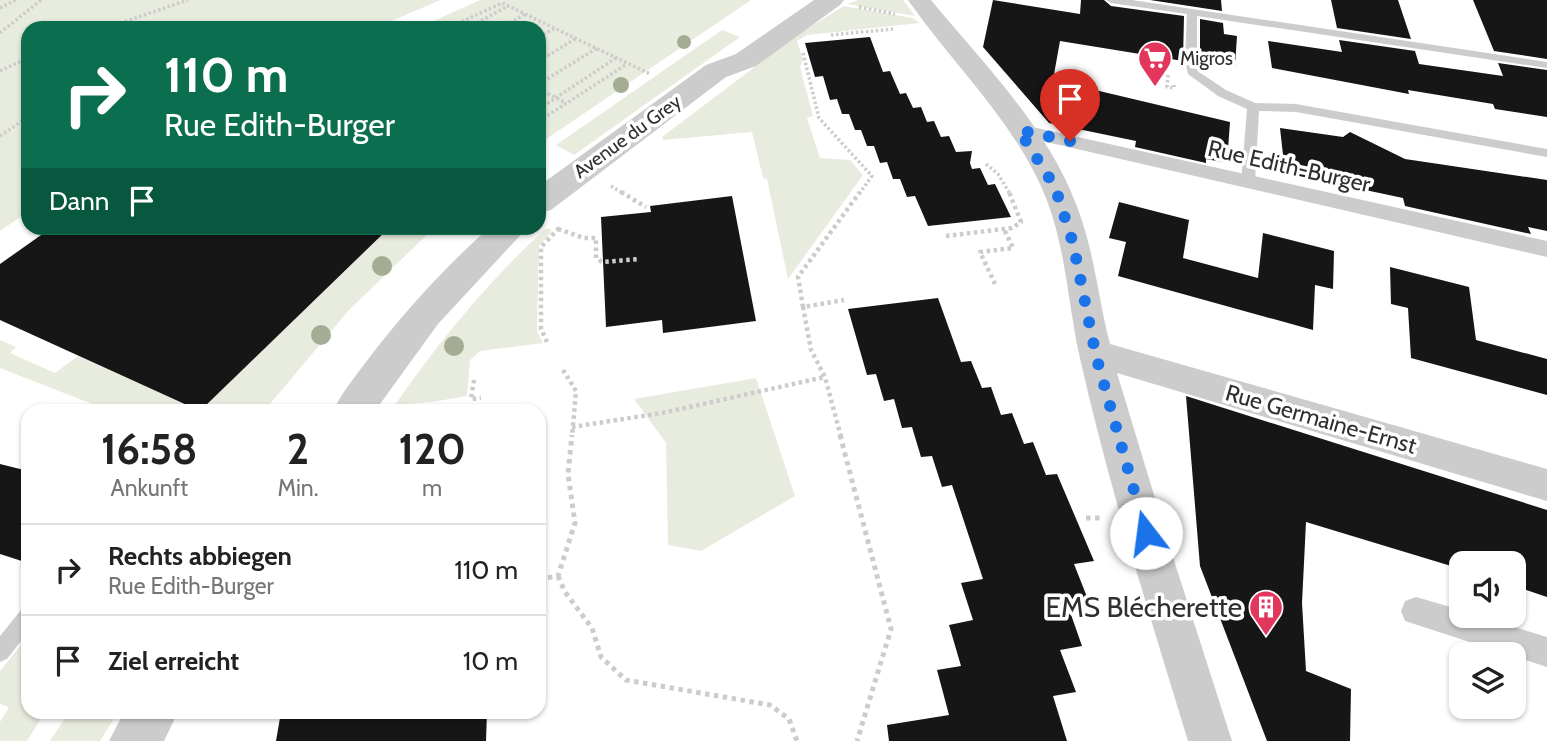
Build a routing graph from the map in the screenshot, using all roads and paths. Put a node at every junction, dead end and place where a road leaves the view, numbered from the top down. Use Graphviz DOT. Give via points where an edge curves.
graph roads {
  1 [pos="16,0"];
  2 [pos="41,0"];
  3 [pos="188,0"];
  4 [pos="802,0"];
  5 [pos="1111,0"];
  6 [pos="843,3"];
  7 [pos="508,6"];
  8 [pos="0,8"];
  9 [pos="912,8"];
  10 [pos="1192,12"];
  11 [pos="526,14"];
  12 [pos="126,21"];
  13 [pos="463,21"];
  14 [pos="481,21"];
  15 [pos="514,21"];
  16 [pos="541,21"];
  17 [pos="547,24"];
  18 [pos="555,28"];
  19 [pos="892,29"];
  20 [pos="0,33"];
  21 [pos="546,33"];
  22 [pos="819,36"];
  23 [pos="576,38"];
  24 [pos="800,42"];
  25 [pos="597,48"];
  26 [pos="546,57"];
  27 [pos="617,58"];
  28 [pos="21,61"];
  29 [pos="627,63"];
  30 [pos="1547,65"];
  31 [pos="0,71"];
  32 [pos="716,71"];
  33 [pos="650,74"];
  34 [pos="546,82"];
  35 [pos="546,92"];
  36 [pos="556,98"];
  37 [pos="566,103"];
  38 [pos="546,104"];
  39 [pos="1253,107"];
  40 [pos="546,116"];
  41 [pos="21,122"];
  42 [pos="1019,130"];
  43 [pos="0,136"];
  44 [pos="1547,153"];
  45 [pos="986,164"];
  46 [pos="601,179"];
  47 [pos="1248,181"];
  48 [pos="646,207"];
  49 [pos="546,210"];
  50 [pos="546,217"];
  51 [pos="558,229"];
  52 [pos="1004,229"];
  53 [pos="503,235"];
  54 [pos="946,236"];
  55 [pos="1547,249"];
  56 [pos="640,259"];
  57 [pos="995,284"];
  58 [pos="844,300"];
  59 [pos="803,307"];
  60 [pos="548,342"];
  61 [pos="1096,353"];
  62 [pos="563,370"];
  63 [pos="825,377"];
  64 [pos="474,380"];
  65 [pos="481,398"];
  66 [pos="358,404"];
  67 [pos="572,427"];
  68 [pos="1547,485"];
  69 [pos="558,576"];
  70 [pos="546,578"];
  71 [pos="1416,611"];
  72 [pos="21,626"];
  73 [pos="0,652"];
  74 [pos="1547,652"];
  75 [pos="149,719"];
  76 [pos="135,741"];
  77 [pos="797,741"];
  78 [pos="858,741"];
  79 [pos="1210,741"];
  1 -- 8 [label="path"];
  2 -- 20 [label="path"];
  3 -- 12 [label="path"];
  4 -- 32 [label="street, Avenue du Grey" via="730,51"];
  5 -- 10 [label="lane"];
  6 -- 9 [label="path"];
  6 -- 32 [label="street, Avenue du Grey" via="746,61"];
  7 -- 11 [label="path"];
  7 -- 13 [label="path" via="502,3"];
  7 -- 14 [label="path"];
  9 -- 42 [label="street"];
  10 -- 30 [label="lane"];
  10 -- 39 [label="lane" via="1194,74"];
  11 -- 15 [label="path"];
  11 -- 16 [label="path"];
  17 -- 18 [label="path"];
  18 -- 21 [label="path"];
  18 -- 23 [label="path"];
  19 -- 22 [label="path"];
  23 -- 25 [label="path"];
  23 -- 26 [label="path"];
  24 -- 59 [label="path" via="820,118 872,176 798,276"];
  25 -- 27 [label="path"];
  25 -- 34 [label="path"];
  27 -- 29 [label="path"];
  27 -- 36 [label="path"];
  28 -- 31 [label="path"];
  29 -- 33 [label="path"];
  29 -- 37 [label="path"];
  32 -- 49 [label="street, Avenue du Grey"];
  35 -- 36 [label="path"];
  36 -- 37 [label="path"];
  36 -- 38 [label="path"];
  37 -- 40 [label="path"];
  39 -- 44 [label="lane" via="1296,108"];
  39 -- 47 [label="lane"];
  41 -- 43 [label="path"];
  42 -- 47 [label="street, Rue Edith-Burger"];
  42 -- 61 [label="street" via="1055,187 1073,243"];
  45 -- 52 [label="path" via="1003,180 1021,222"];
  46 -- 48 [label="path"];
  47 -- 55 [label="street, Rue Edith-Burger"];
  50 -- 51 [label="path"];
  51 -- 56 [label="path" via="596,238 596,258 601,262"];
  51 -- 60 [label="path" via="541,247 541,330"];
  52 -- 54 [label="path"];
  52 -- 57 [label="path" via="1013,248 980,252"];
  53 -- 66 [label="street" via="436,300"];
  58 -- 59 [label="path"];
  59 -- 63 [label="path" via="811,350"];
  61 -- 68 [label="street, Rue Germaine-Ernst"];
  61 -- 79 [label="street" via="1167,609"];
  62 -- 67 [label="path" via="576,391"];
  63 -- 67 [label="path"];
  63 -- 78 [label="path" via="891,629"];
  64 -- 65 [label="path" via="471,399"];
  67 -- 69 [label="path" via="568,474 575,523"];
  69 -- 70 [label="path"];
  69 -- 77 [label="path" via="592,628 601,657 626,680 770,705 789,719"];
  71 -- 74 [label="street"];
  72 -- 73 [label="lane"];
  75 -- 76 [label="street"];
}
